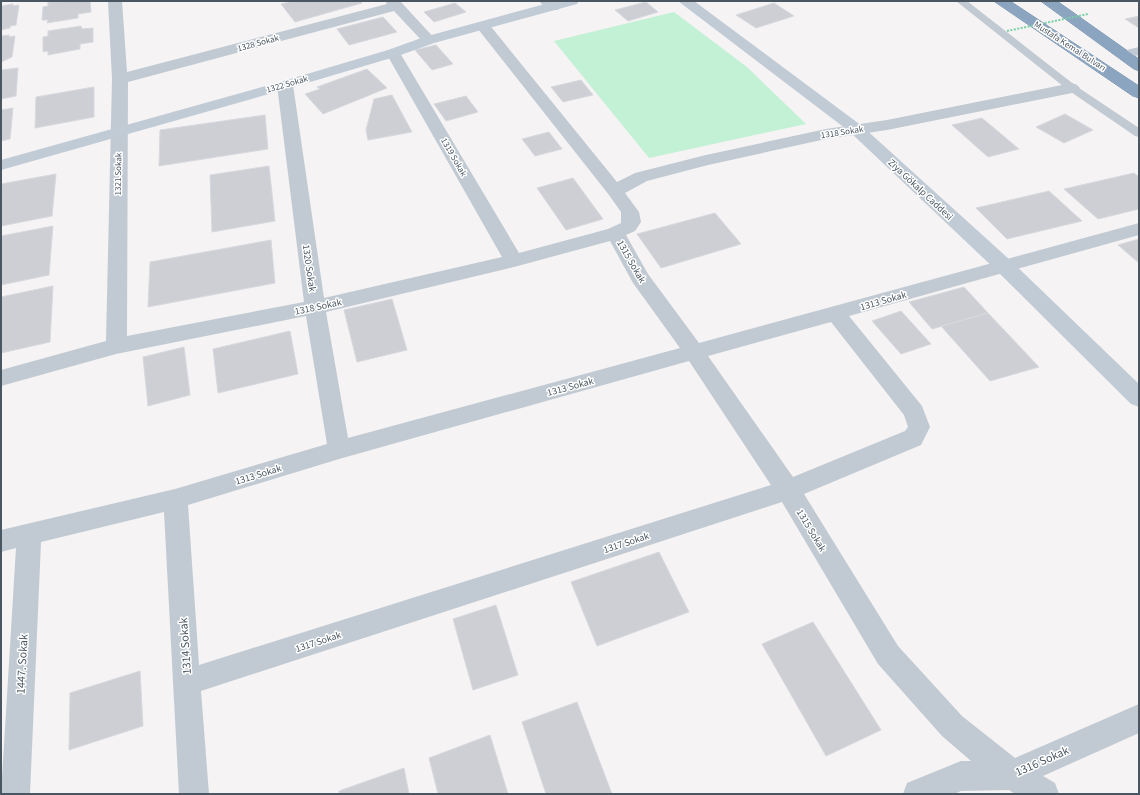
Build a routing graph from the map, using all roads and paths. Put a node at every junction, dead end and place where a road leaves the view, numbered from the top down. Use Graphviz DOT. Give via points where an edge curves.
graph roads {
  1 [pos="115,1"];
  2 [pos="572,1"];
  3 [pos="685,1"];
  4 [pos="961,1"];
  5 [pos="1001,1"];
  6 [pos="1048,1"];
  7 [pos="394,3"];
  8 [pos="549,4"];
  9 [pos="1088,14"];
  10 [pos="483,26"];
  11 [pos="1007,31"];
  12 [pos="429,40"];
  13 [pos="1139,51"];
  14 [pos="393,54"];
  15 [pos="1123,55"];
  16 [pos="1139,66"];
  17 [pos="120,79"];
  18 [pos="285,85"];
  19 [pos="1072,88"];
  20 [pos="1139,93"];
  21 [pos="856,129"];
  22 [pos="119,131"];
  23 [pos="1139,133"];
  24 [pos="1,165"];
  25 [pos="615,191"];
  26 [pos="624,227"];
  27 [pos="1139,229"];
  28 [pos="514,261"];
  29 [pos="1003,265"];
  30 [pos="315,307"];
  31 [pos="835,314"];
  32 [pos="116,346"];
  33 [pos="694,352"];
  34 [pos="1,378"];
  35 [pos="1139,398"];
  36 [pos="339,450"];
  37 [pos="788,490"];
  38 [pos="175,499"];
  39 [pos="30,534"];
  40 [pos="1,541"];
  41 [pos="188,682"];
  42 [pos="1139,718"];
  43 [pos="1012,775"];
  44 [pos="15,794"];
  45 [pos="194,794"];
  46 [pos="918,794"];
  47 [pos="1044,794"];
  1 -- 17 [label="street, 1321 Sokak"];
  2 -- 8 [label="street, 1322 Sokak"];
  3 -- 21 [label="street, Ziya Gökalp Caddesi"];
  4 -- 19 [label="lane"];
  5 -- 20 [label="highway, Mustafa Kemal Bulvarı"];
  6 -- 15 [label="highway"];
  7 -- 12 [label="street"];
  7 -- 17 [label="street, 1328 Sokak"];
  8 -- 10 [label="street, 1322 Sokak"];
  9 -- 11 [label="path, bridge"];
  10 -- 12 [label="street, 1322 Sokak"];
  10 -- 25 [label="street, 1315 Sokak"];
  12 -- 14 [label="street, 1322 Sokak"];
  13 -- 15 [label="street"];
  14 -- 18 [label="street, 1322 Sokak"];
  14 -- 28 [label="street, 1319 Sokak"];
  15 -- 16 [label="highway"];
  17 -- 22 [label="street, 1321 Sokak"];
  18 -- 22 [label="street, 1322 Sokak"];
  18 -- 30 [label="street, 1320 Sokak"];
  19 -- 21 [label="street, 1318 Sokak"];
  19 -- 23 [label="lane"];
  21 -- 25 [label="street, 1318 Sokak" via="706,160 641,177"];
  21 -- 29 [label="street, Ziya Gökalp Caddesi"];
  22 -- 24 [label="street, 1322 Sokak"];
  22 -- 32 [label="street, 1321 Sokak"];
  25 -- 26 [label="street, 1315 Sokak" via="630,212"];
  26 -- 28 [label="street, 1318 Sokak"];
  26 -- 33 [label="street, 1315 Sokak" via="640,278"];
  27 -- 29 [label="street, 1313 Sokak"];
  28 -- 30 [label="street, 1318 Sokak"];
  29 -- 31 [label="street, 1313 Sokak"];
  29 -- 35 [label="street, Ziya Gökalp Caddesi"];
  30 -- 32 [label="street, 1318 Sokak"];
  30 -- 36 [label="street, 1320 Sokak"];
  31 -- 33 [label="street, 1313 Sokak"];
  31 -- 37 [label="street, 1317 Sokak" via="914,412 919,427 913,438"];
  32 -- 34 [label="street, 1318 Sokak"];
  33 -- 36 [label="street, 1313 Sokak"];
  33 -- 37 [label="street, 1315 Sokak"];
  36 -- 38 [label="street, 1313 Sokak"];
  37 -- 41 [label="street, 1317 Sokak"];
  37 -- 43 [label="street, 1315 Sokak" via="888,655 952,726"];
  38 -- 39 [label="street, 1313 Sokak"];
  38 -- 41 [label="street, 1314 Sokak"];
  39 -- 40 [label="street, 1313 Sokak"];
  39 -- 44 [label="street, 1447. Sokak"];
  41 -- 45 [label="street, 1314 Sokak"];
  42 -- 43 [label="street, 1316 Sokak"];
  43 -- 46 [label="street, 1316 Sokak" via="961,776"];
  43 -- 47 [label="street, 1315 Sokak"];
}
